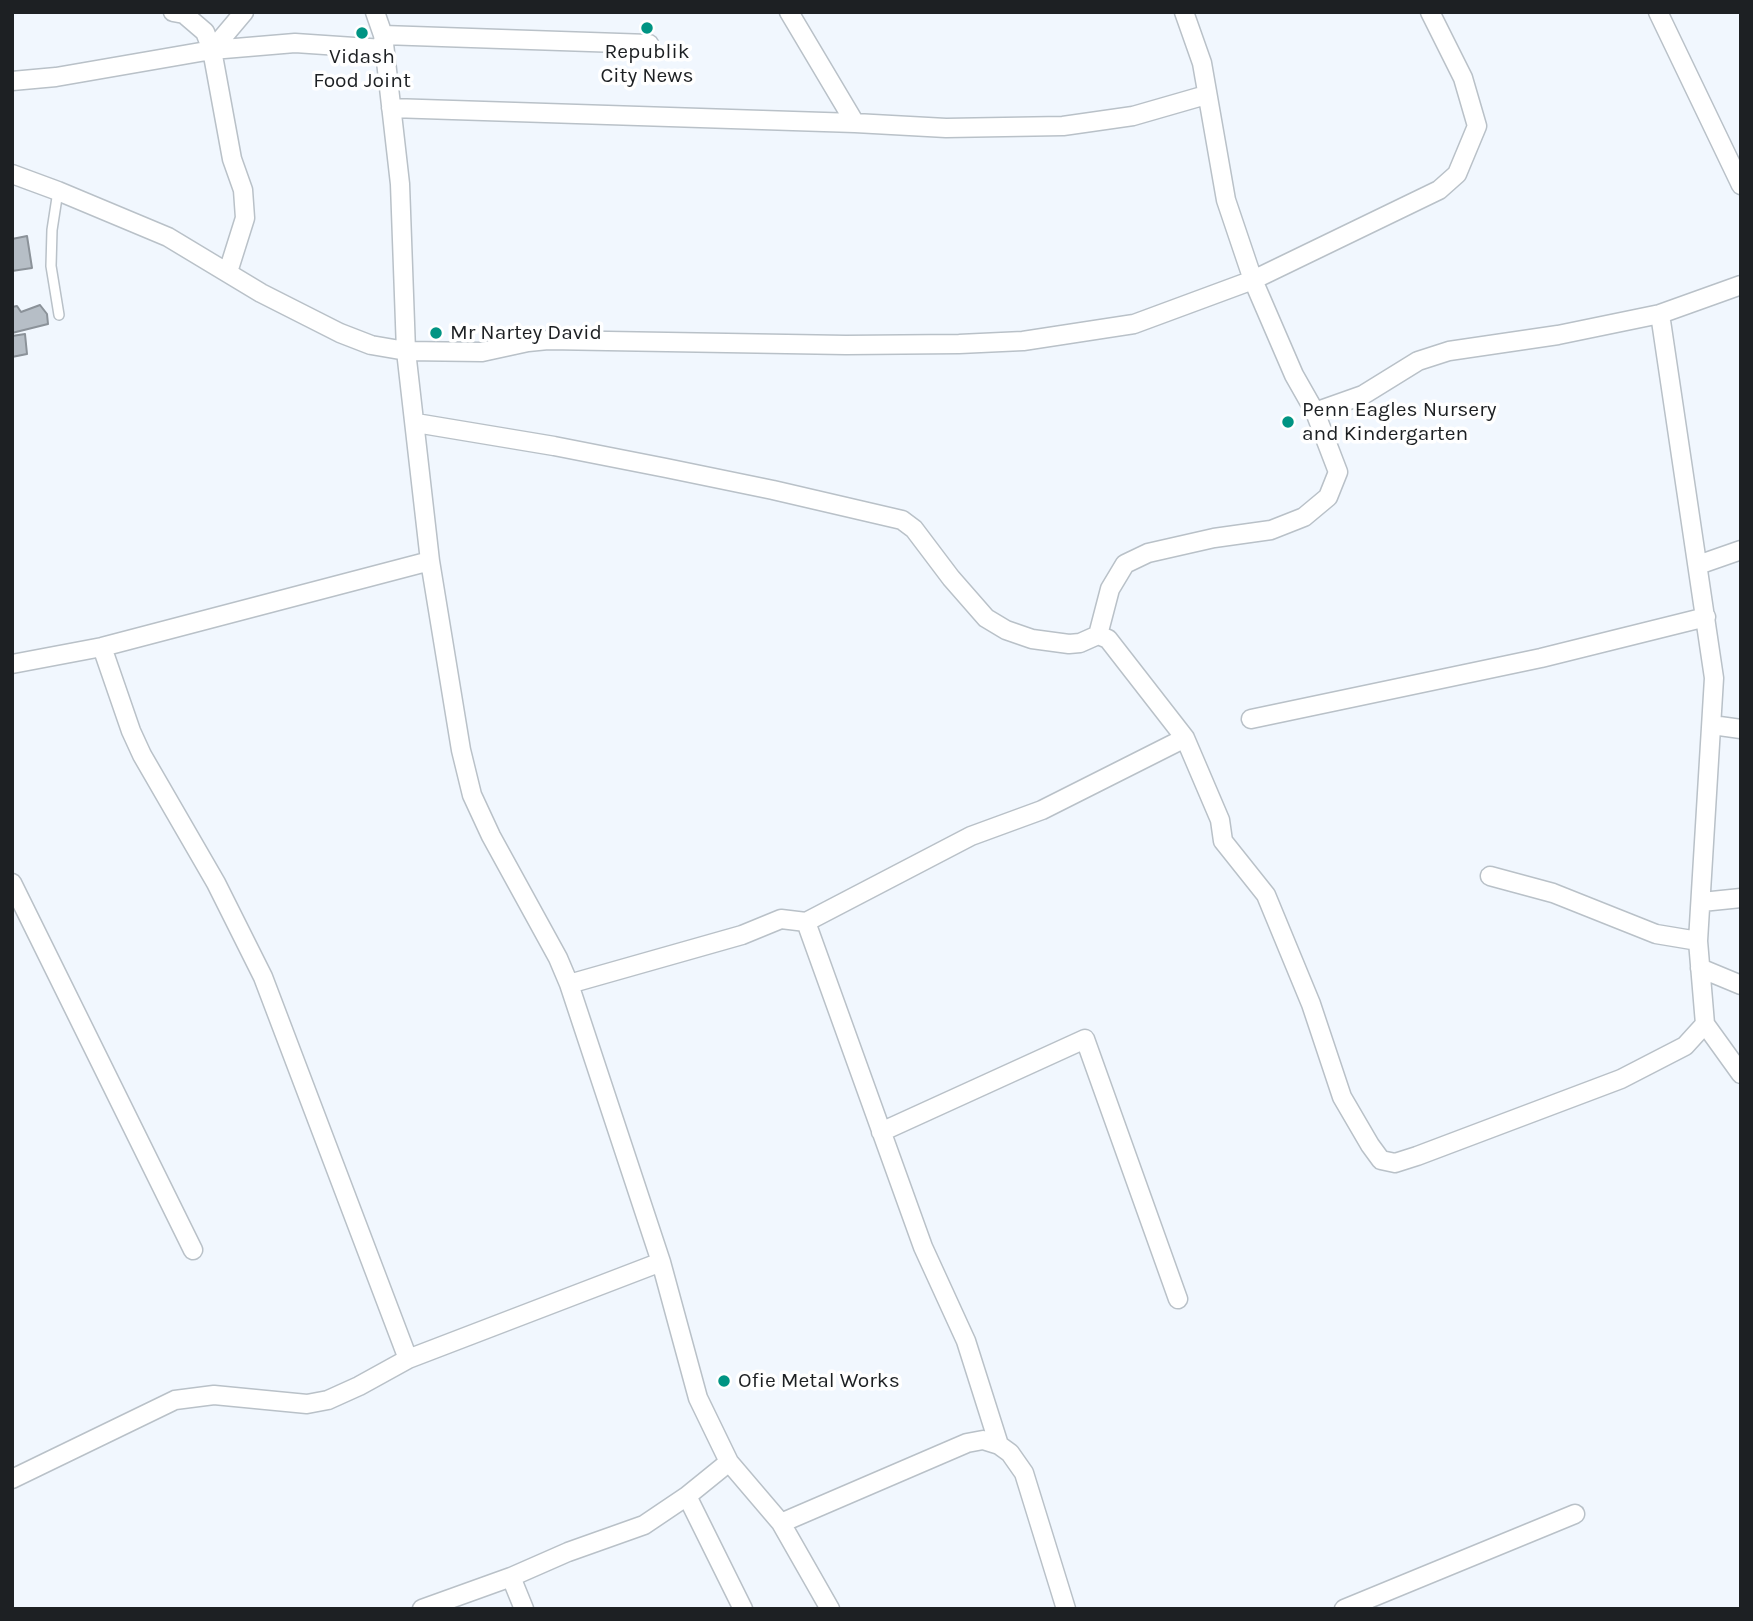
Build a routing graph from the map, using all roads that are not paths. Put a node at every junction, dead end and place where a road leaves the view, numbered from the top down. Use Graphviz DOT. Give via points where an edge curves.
graph roads {
  1 [pos="173,12"];
  2 [pos="244,12"];
  3 [pos="375,12"];
  4 [pos="789,12"];
  5 [pos="1184,12"];
  6 [pos="1430,12"];
  7 [pos="1658,12"];
  8 [pos="384,42"];
  9 [pos="649,44"];
  10 [pos="212,50"];
  11 [pos="12,81"];
  12 [pos="1206,95"];
  13 [pos="391,108"];
  14 [pos="855,123"];
  15 [pos="12,174"];
  16 [pos="1741,184"];
  17 [pos="58,191"];
  18 [pos="228,272"];
  19 [pos="1253,280"];
  20 [pos="1741,285"];
  21 [pos="1660,314"];
  22 [pos="58,315"];
  23 [pos="406,351"];
  24 [pos="1315,412"];
  25 [pos="416,423"];
  26 [pos="1741,550"];
  27 [pos="430,561"];
  28 [pos="1698,565"];
  29 [pos="1706,617"];
  30 [pos="1098,635"];
  31 [pos="102,647"];
  32 [pos="12,664"];
  33 [pos="1251,719"];
  34 [pos="1712,725"];
  35 [pos="1741,729"];
  36 [pos="1185,738"];
  37 [pos="1490,876"];
  38 [pos="12,883"];
  39 [pos="1741,898"];
  40 [pos="1702,902"];
  41 [pos="806,922"];
  42 [pos="1698,941"];
  43 [pos="1700,968"];
  44 [pos="569,984"];
  45 [pos="1741,985"];
  46 [pos="1704,1024"];
  47 [pos="1741,1074"];
  48 [pos="881,1132"];
  49 [pos="192,1250"];
  50 [pos="661,1262"];
  51 [pos="1178,1299"];
  52 [pos="408,1359"];
  53 [pos="999,1445"];
  54 [pos="729,1462"];
  55 [pos="12,1479"];
  56 [pos="687,1496"];
  57 [pos="1575,1514"];
  58 [pos="781,1523"];
  59 [pos="511,1577"];
  60 [pos="422,1609"];
  61 [pos="524,1609"];
  62 [pos="743,1609"];
  63 [pos="830,1609"];
  64 [pos="1066,1609"];
  65 [pos="1344,1609"];
  1 -- 10 [label="street" via="184,14 205,33"];
  2 -- 10 [label="street"];
  3 -- 8 [label="street"];
  4 -- 14 [label="street"];
  5 -- 12 [label="street" via="1202,62"];
  6 -- 19 [label="street" via="1463,78 1477,126 1457,174 1439,190"];
  7 -- 16 [label="street"];
  8 -- 9 [label="street"];
  8 -- 10 [label="street"];
  8 -- 13 [label="street"];
  10 -- 11 [label="street"];
  10 -- 18 [label="street" via="244,199 245,218"];
  12 -- 14 [label="street" via="1133,116 1063,126 946,128"];
  12 -- 19 [label="street" via="1226,200"];
  13 -- 14 [label="street"];
  13 -- 23 [label="street" via="400,184"];
  15 -- 17 [label="street"];
  17 -- 18 [label="street" via="168,237"];
  17 -- 22 [label="lane" via="51,266"];
  18 -- 23 [label="street" via="340,333 370,345"];
  19 -- 23 [label="street" via="1135,324 1023,341 846,345 548,340 482,352"];
  19 -- 24 [label="street"];
  20 -- 21 [label="street"];
  21 -- 24 [label="street" via="1449,351 1418,361 1363,395"];
  21 -- 28 [label="street"];
  23 -- 25 [label="street"];
  24 -- 30 [label="street" via="1338,471 1328,497 1304,517 1271,530 1214,538 1125,564 1110,589"];
  25 -- 27 [label="street"];
  25 -- 30 [label="street" via="579,451 902,520 986,618 1006,630 1069,644"];
  26 -- 28 [label="street"];
  27 -- 31 [label="street"];
  27 -- 44 [label="street" via="472,795"];
  28 -- 29 [label="street"];
  29 -- 33 [label="street" via="1541,658"];
  29 -- 34 [label="street" via="1714,678"];
  30 -- 36 [label="street" via="1108,639"];
  31 -- 32 [label="street"];
  31 -- 52 [label="street" via="142,755 216,883 263,977"];
  34 -- 35 [label="street"];
  34 -- 40 [label="street"];
  36 -- 41 [label="street" via="1042,810 971,836"];
  36 -- 46 [label="street" via="1220,820 1223,841 1266,895 1311,1004 1342,1097 1381,1160 1395,1163 1418,1156 1621,1079 1685,1046"];
  37 -- 42 [label="street" via="1553,893 1656,934"];
  38 -- 49 [label="street"];
  39 -- 40 [label="street"];
  40 -- 42 [label="street"];
  41 -- 44 [label="street" via="781,919 742,935"];
  41 -- 48 [label="street"];
  42 -- 43 [label="street"];
  43 -- 45 [label="street"];
  43 -- 46 [label="street"];
  44 -- 50 [label="street"];
  46 -- 47 [label="street"];
  48 -- 51 [label="street" via="1085,1040"];
  48 -- 53 [label="street" via="923,1247 966,1341"];
  50 -- 52 [label="street"];
  50 -- 54 [label="street" via="698,1398"];
  52 -- 55 [label="street" via="328,1400 307,1404 214,1395 175,1399"];
  53 -- 58 [label="street" via="983,1440 967,1443"];
  53 -- 64 [label="street" via="1024,1473"];
  54 -- 56 [label="street"];
  54 -- 58 [label="street"];
  56 -- 59 [label="street" via="644,1525"];
  56 -- 62 [label="street"];
  57 -- 65 [label="street"];
  58 -- 63 [label="street"];
  59 -- 60 [label="street"];
  59 -- 61 [label="street"];
}
